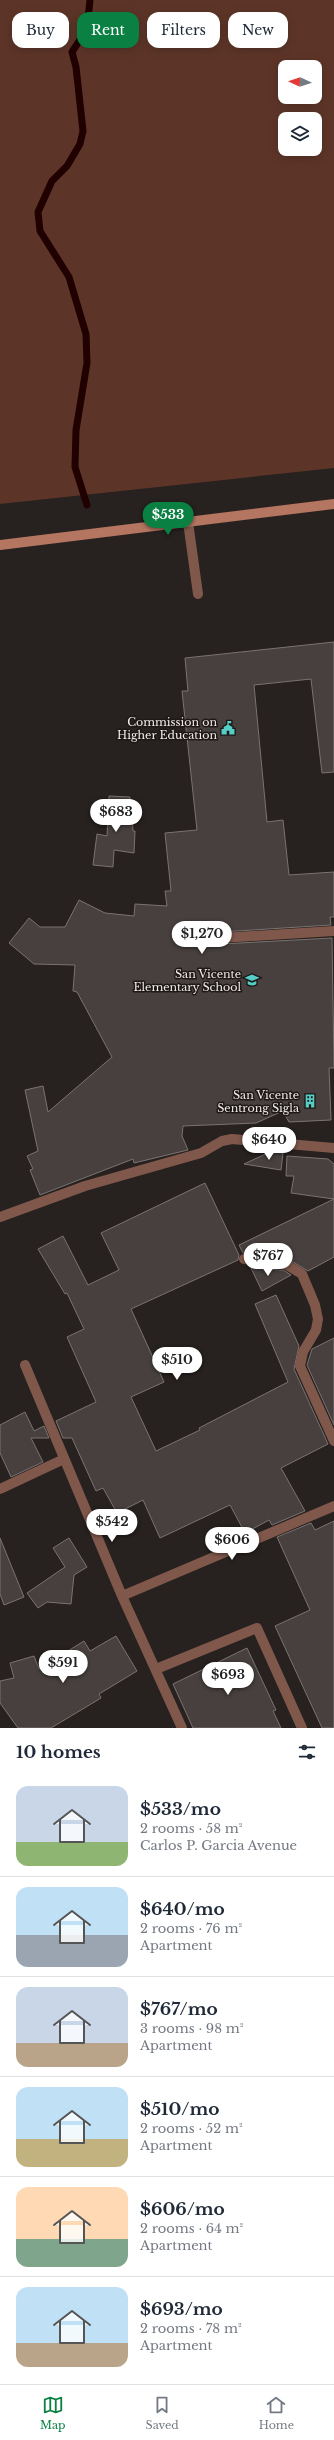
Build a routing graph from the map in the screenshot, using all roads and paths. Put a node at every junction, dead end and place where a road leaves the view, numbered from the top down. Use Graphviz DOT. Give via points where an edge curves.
graph roads {
  1 [pos="334,504"];
  2 [pos="188,522"];
  3 [pos="0,545"];
  4 [pos="198,594"];
  5 [pos="334,930"];
  6 [pos="221,938"];
  7 [pos="334,1148"];
  8 [pos="0,1217"];
  9 [pos="244,1259"];
  10 [pos="25,1365"];
  11 [pos="334,1441"];
  12 [pos="64,1460"];
  13 [pos="0,1489"];
  14 [pos="334,1506"];
  15 [pos="122,1596"];
  16 [pos="156,1669"];
  17 [pos="182,1728"];
  18 [pos="302,1728"];
  1 -- 2 [label="main road"];
  2 -- 3 [label="main road"];
  2 -- 4 [label="street"];
  5 -- 6 [label="street"];
  7 -- 8 [label="street" via="232,1139 222,1141 201,1153 85,1186"];
  9 -- 11 [label="street" via="287,1265 302,1274 316,1305 318,1318 316,1330 303,1352 300,1366"];
  10 -- 12 [label="street"];
  12 -- 13 [label="street"];
  12 -- 15 [label="street"];
  14 -- 15 [label="street"];
  15 -- 16 [label="street"];
  16 -- 17 [label="street"];
  16 -- 18 [label="street" via="257,1628"];
}
